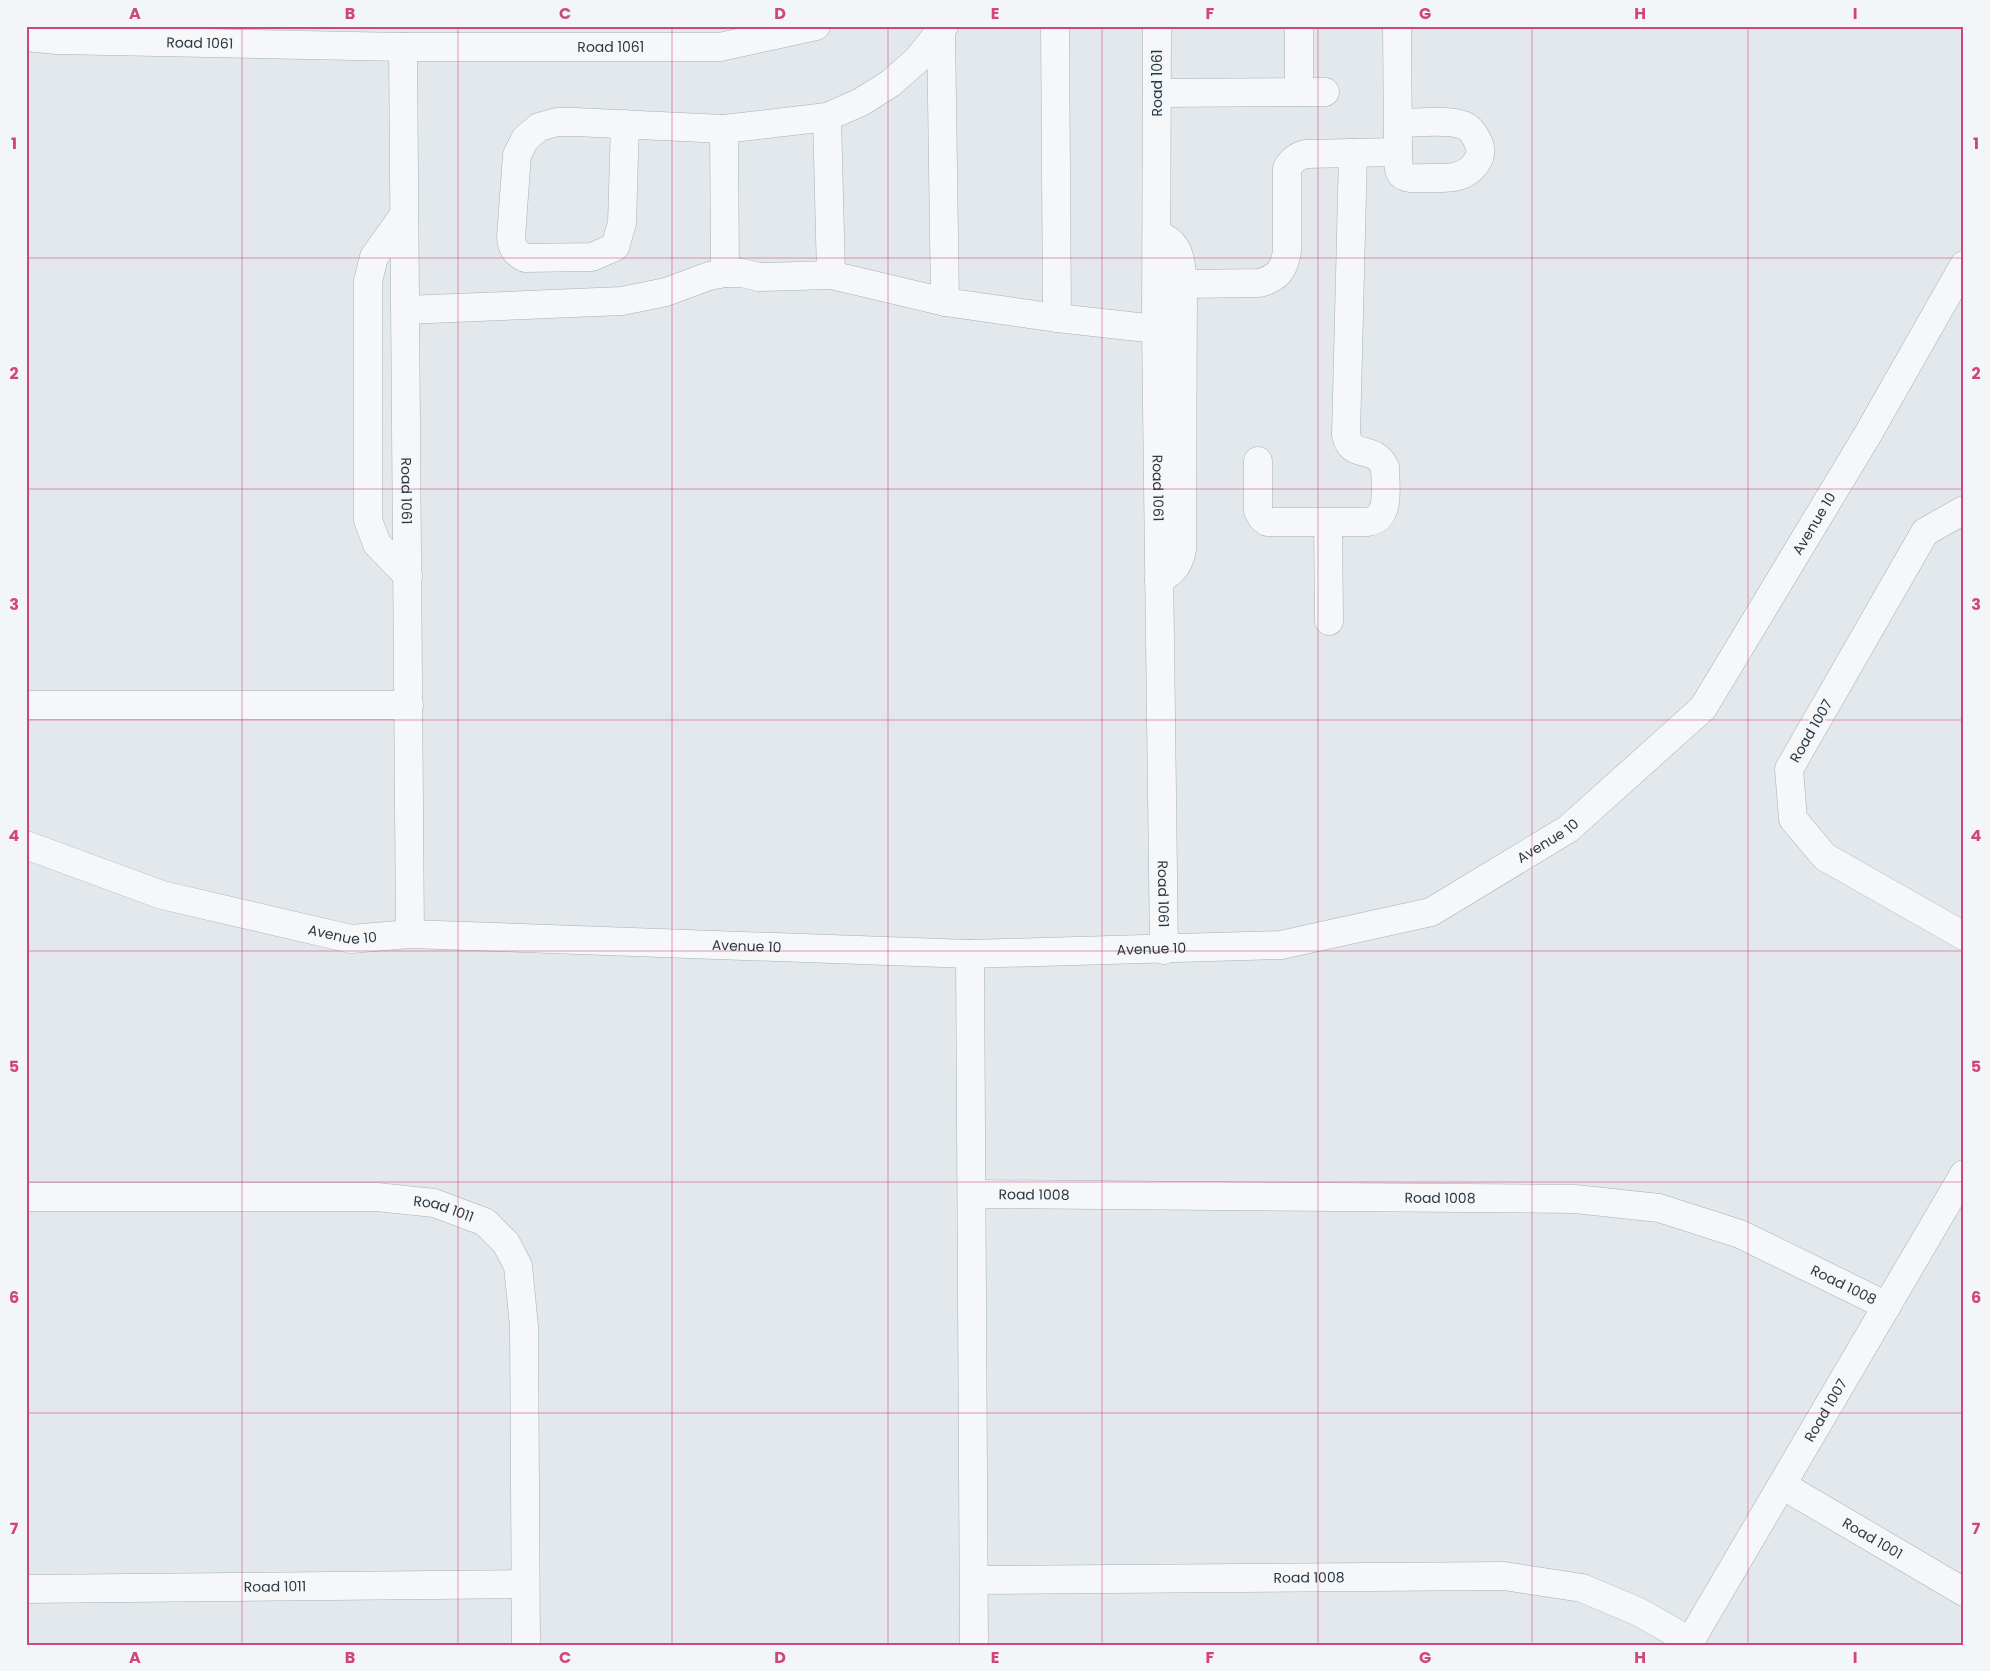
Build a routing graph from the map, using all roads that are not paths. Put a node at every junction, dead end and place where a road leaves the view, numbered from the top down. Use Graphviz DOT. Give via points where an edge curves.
graph roads {
  1 [pos="816,26"];
  2 [pos="1055,26"];
  3 [pos="1157,26"];
  4 [pos="1299,26"];
  5 [pos="1398,26"];
  6 [pos="943,28"];
  7 [pos="26,36"];
  8 [pos="461,36"];
  9 [pos="404,47"];
  10 [pos="1157,93"];
  11 [pos="827,117"];
  12 [pos="1398,123"];
  13 [pos="625,124"];
  14 [pos="724,129"];
  15 [pos="1398,152"];
  16 [pos="1353,153"];
  17 [pos="404,215"];
  18 [pos="1157,235"];
  19 [pos="1964,265"];
  20 [pos="725,274"];
  21 [pos="832,275"];
  22 [pos="1183,284"];
  23 [pos="945,302"];
  24 [pos="405,310"];
  25 [pos="1057,318"];
  26 [pos="1156,329"];
  27 [pos="1258,460"];
  28 [pos="1964,510"];
  29 [pos="1328,522"];
  30 [pos="408,576"];
  31 [pos="1159,580"];
  32 [pos="1329,621"];
  33 [pos="409,704"];
  34 [pos="26,705"];
  35 [pos="26,845"];
  36 [pos="410,934"];
  37 [pos="1964,936"];
  38 [pos="1164,950"];
  39 [pos="970,954"];
  40 [pos="1964,1174"];
  41 [pos="972,1194"];
  42 [pos="26,1197"];
  43 [pos="1887,1306"];
  44 [pos="1782,1485"];
  45 [pos="974,1580"];
  46 [pos="524,1584"];
  47 [pos="26,1589"];
  48 [pos="1964,1592"];
  49 [pos="1689,1643"];
  50 [pos="526,1645"];
  51 [pos="974,1645"];
  1 -- 8 [label="street, Road 1061" via="720,47"];
  2 -- 25 [label="street"];
  3 -- 10 [label="street, Road 1061"];
  4 -- 10 [label="street" via="1312,92"];
  5 -- 12 [label="street"];
  6 -- 11 [label="street" via="918,59 891,83 861,102"];
  6 -- 23 [label="street"];
  7 -- 9 [label="street, Road 1061" via="57,40"];
  8 -- 9 [label="street, Road 1061"];
  9 -- 17 [label="street, Road 1061"];
  10 -- 18 [label="street, Road 1061"];
  11 -- 14 [label="street"];
  11 -- 21 [label="street"];
  12 -- 15 [label="street"];
  12 -- 15 [label="street" via="1464,126 1474,133 1480,144 1480,157 1474,168 1463,175 1411,178 1402,176 1400,172"];
  13 -- 13 [label="street" via="556,122 539,127 525,139 517,156 514,174 511,237 517,254 525,258 592,257 616,247 622,223"];
  13 -- 14 [label="street"];
  14 -- 20 [label="street"];
  15 -- 16 [label="street"];
  16 -- 22 [label="street" via="1306,154 1292,160 1287,168 1287,251 1285,264 1278,274 1259,283"];
  16 -- 29 [label="street" via="1346,435 1354,450 1375,454 1385,467 1385,504 1384,512 1373,521"];
  17 -- 24 [label="street, Road 1061"];
  17 -- 30 [label="street" via="374,257 368,281 368,520 377,544"];
  18 -- 22 [label="street" via="1165,237 1177,249"];
  18 -- 26 [label="street, Road 1061"];
  19 -- 38 [label="street, Avenue 10" via="1868,434 1703,708 1568,829 1431,912 1280,946"];
  20 -- 21 [label="street"];
  20 -- 24 [label="street" via="622,301"];
  21 -- 23 [label="street"];
  22 -- 31 [label="street" via="1182,549 1176,568"];
  23 -- 25 [label="street"];
  24 -- 30 [label="street, Road 1061"];
  25 -- 26 [label="street"];
  26 -- 31 [label="street, Road 1061"];
  27 -- 29 [label="street" via="1258,511 1262,518 1274,524"];
  28 -- 37 [label="street, Road 1007" via="1925,532 1789,769 1792,820 1825,857"];
  29 -- 32 [label="street"];
  30 -- 33 [label="street, Road 1061"];
  31 -- 38 [label="street, Road 1061"];
  33 -- 34 [label="street"];
  33 -- 36 [label="street, Road 1061"];
  35 -- 36 [label="street, Avenue 10" via="162,895 351,939"];
  36 -- 39 [label="street, Avenue 10"];
  38 -- 39 [label="street, Avenue 10"];
  39 -- 41 [label="street"];
  40 -- 43 [label="street, Road 1007"];
  41 -- 43 [label="street, Road 1008" via="1575,1199 1659,1208 1740,1234"];
  41 -- 45 [label="street"];
  42 -- 46 [label="street, Road 1011" via="377,1197 434,1204 485,1222 506,1243 518,1266 524,1326"];
  43 -- 44 [label="street, Road 1007"];
  44 -- 48 [label="street, Road 1001"];
  44 -- 49 [label="street, Road 1007"];
  45 -- 49 [label="street, Road 1008" via="1504,1576 1582,1588 1640,1612"];
  45 -- 51 [label="street"];
  46 -- 47 [label="street, Road 1011"];
  46 -- 50 [label="street, Road 1011"];
}
